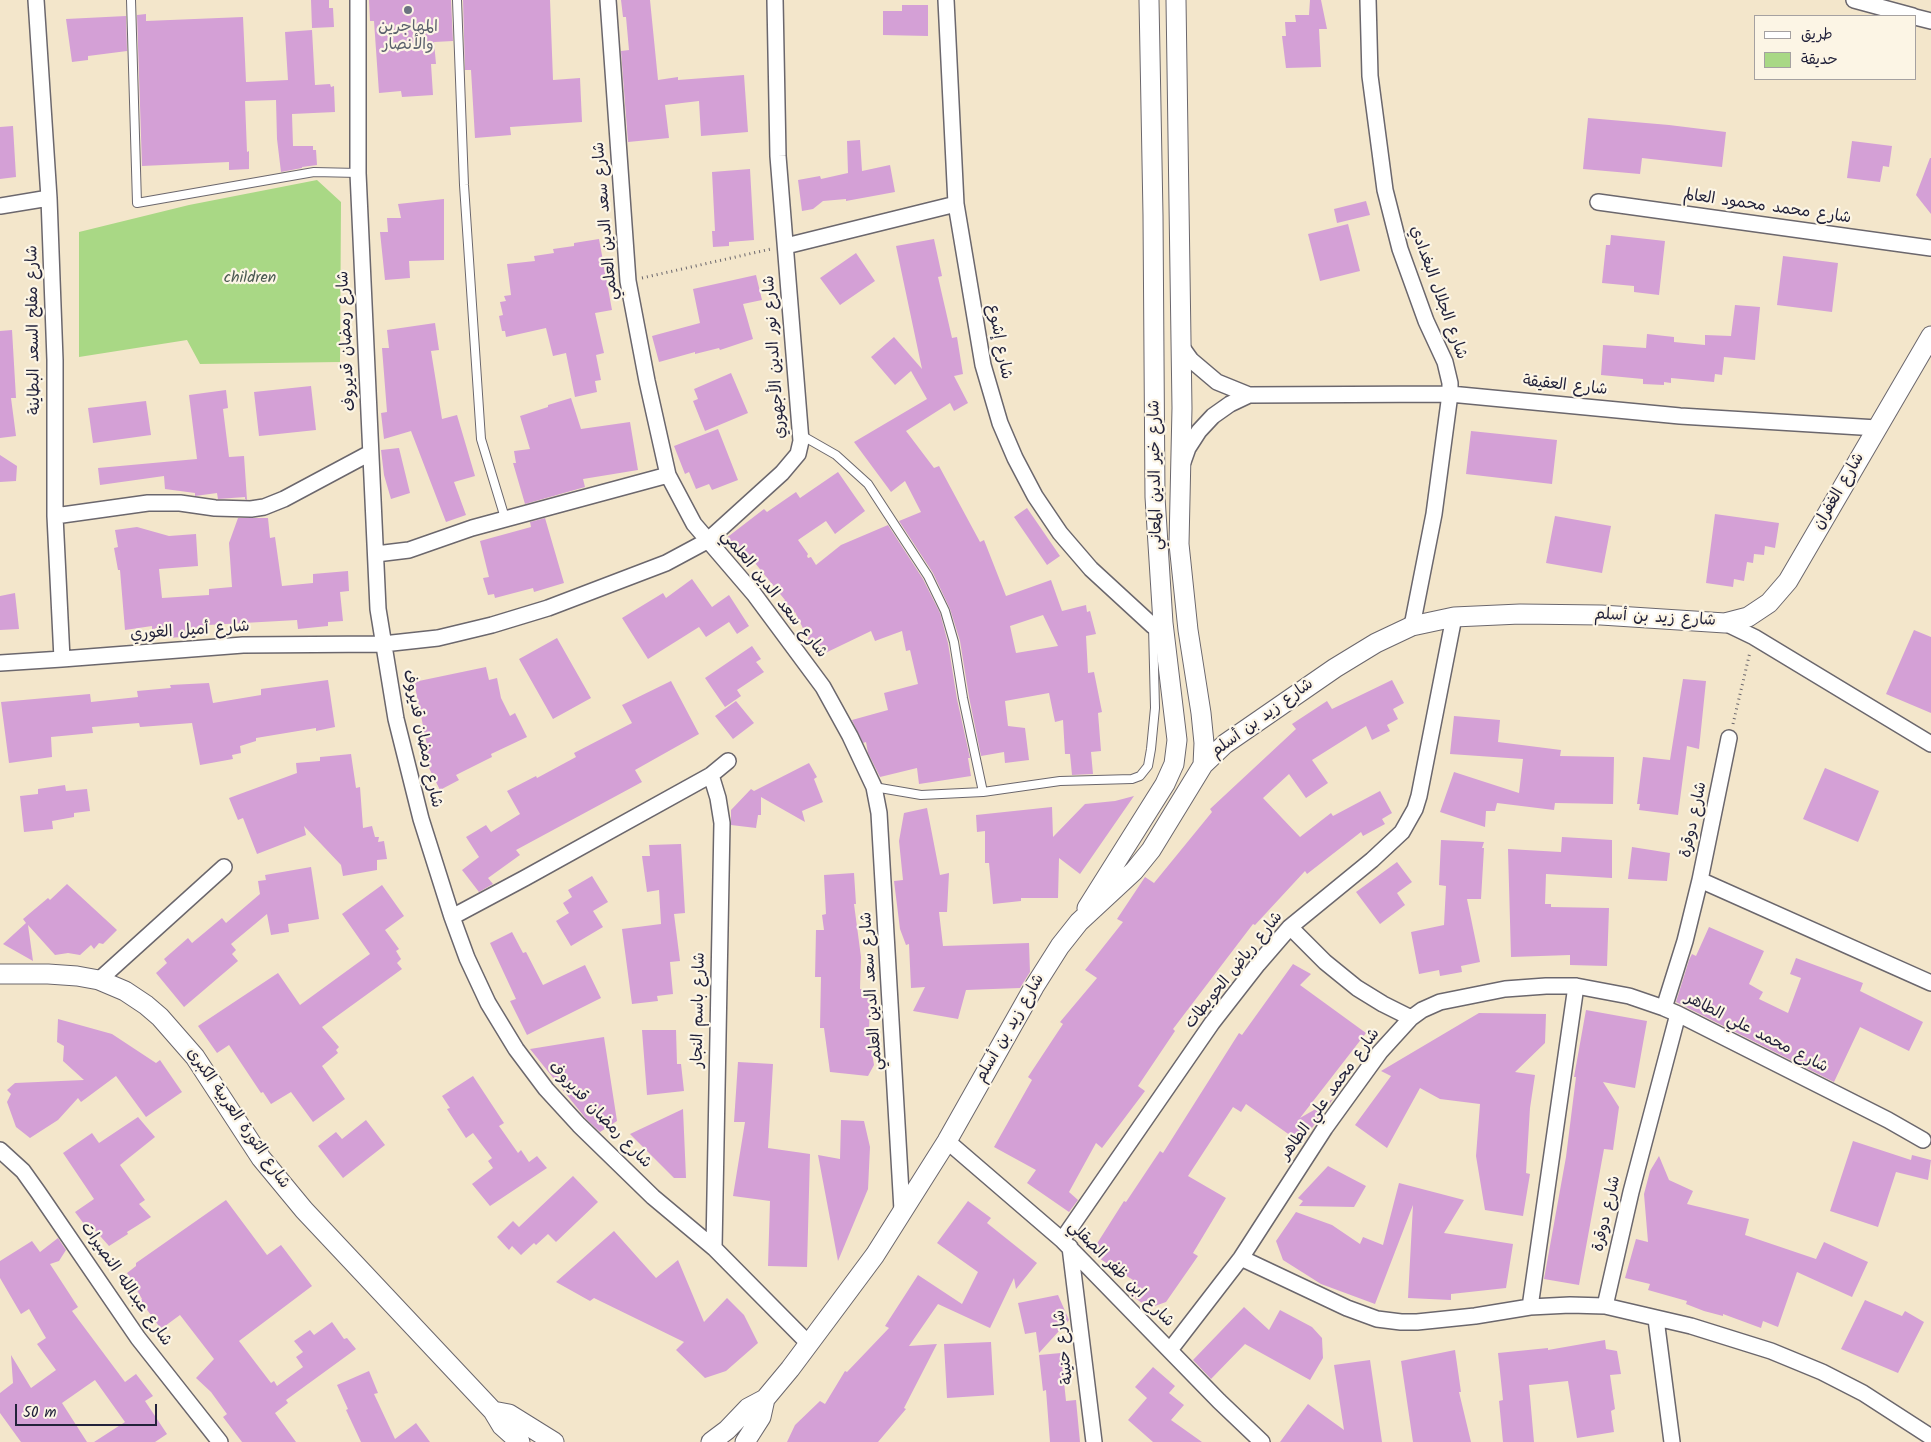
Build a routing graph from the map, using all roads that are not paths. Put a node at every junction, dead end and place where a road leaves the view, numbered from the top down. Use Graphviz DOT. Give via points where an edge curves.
graph roads {
  1 [pos="36,0"];
  2 [pos="130,0"];
  3 [pos="358,0"];
  4 [pos="457,0"];
  5 [pos="608,0"];
  6 [pos="775,0"];
  7 [pos="946,0"];
  8 [pos="1149,0"];
  9 [pos="1176,0"];
  10 [pos="1368,0"];
  11 [pos="1854,0"];
  12 [pos="1910,15"];
  13 [pos="1916,17"];
  14 [pos="1931,21"];
  15 [pos="358,173"];
  16 [pos="49,198"];
  17 [pos="1598,202"];
  18 [pos="956,204"];
  19 [pos="0,206"];
  20 [pos="786,246"];
  21 [pos="1931,248"];
  22 [pos="1931,336"];
  23 [pos="1181,346"];
  24 [pos="1450,394"];
  25 [pos="1249,395"];
  26 [pos="1877,428"];
  27 [pos="800,435"];
  28 [pos="370,452"];
  29 [pos="1181,468"];
  30 [pos="668,475"];
  31 [pos="55,516"];
  32 [pos="505,518"];
  33 [pos="707,541"];
  34 [pos="376,554"];
  35 [pos="1454,617"];
  36 [pos="1725,623"];
  37 [pos="1158,624"];
  38 [pos="1412,626"];
  39 [pos="383,644"];
  40 [pos="62,660"];
  41 [pos="0,662"];
  42 [pos="1730,738"];
  43 [pos="1931,744"];
  44 [pos="728,761"];
  45 [pos="1203,764"];
  46 [pos="711,775"];
  47 [pos="874,787"];
  48 [pos="983,792"];
  49 [pos="224,867"];
  50 [pos="1700,880"];
  51 [pos="452,916"];
  52 [pos="1079,922"];
  53 [pos="1290,927"];
  54 [pos="0,974"];
  55 [pos="99,980"];
  56 [pos="1931,983"];
  57 [pos="1576,986"];
  58 [pos="1671,1011"];
  59 [pos="1411,1018"];
  60 [pos="946,1140"];
  61 [pos="1923,1140"];
  62 [pos="0,1150"];
  63 [pos="902,1210"];
  64 [pos="1066,1244"];
  65 [pos="714,1248"];
  66 [pos="1241,1258"];
  67 [pos="1605,1306"];
  68 [pos="1530,1307"];
  69 [pos="1656,1319"];
  70 [pos="809,1344"];
  71 [pos="1170,1350"];
  72 [pos="765,1399"];
  73 [pos="493,1411"];
  74 [pos="1931,1437"];
  75 [pos="220,1442"];
  76 [pos="520,1442"];
  77 [pos="554,1442"];
  78 [pos="711,1442"];
  79 [pos="745,1442"];
  80 [pos="1094,1442"];
  81 [pos="1262,1442"];
  82 [pos="1672,1442"];
  1 -- 16 [label="street, شارع مفلح السعد البطاينة"];
  2 -- 15 [label="lane" via="137,203 314,172"];
  3 -- 15 [label="street, شارع رمضان قديروف"];
  4 -- 32 [label="lane" via="464,185 481,439"];
  5 -- 30 [label="street, شارع سعد الدين العلمي" via="628,281 646,381"];
  6 -- 20 [label="street, شارع نور الدين الأجهوري" via="778,156"];
  7 -- 18 [label="street, شارع إشوع"];
  8 -- 37 [label="street, شارع خير الدين المعاني"];
  9 -- 23 [label="street, شارع خير الدين المعاني"];
  10 -- 24 [label="street, شارع الجلال البغدادي" via="1370,76 1385,190 1400,249 1444,362"];
  11 -- 12 [label="street"];
  13 -- 14 [label="street"];
  15 -- 28 [label="street, شارع رمضان قديروف"];
  16 -- 19 [label="street"];
  16 -- 31 [label="street, شارع مفلح السعد البطاينة" via="55,360"];
  17 -- 21 [label="street, شارع محمد محمود العالم"];
  18 -- 20 [label="street"];
  18 -- 37 [label="street, شارع إشوع" via="983,365 1000,424 1015,458 1060,533 1091,569"];
  20 -- 27 [label="street, شارع نور الدين الأجهوري"];
  22 -- 26 [label="street, شارع الغفران"];
  23 -- 25 [label="street, شارع العقيقة" via="1203,372 1225,386"];
  23 -- 29 [label="street, شارع خير الدين المعاني"];
  24 -- 25 [label="street, شارع العقيقة"];
  24 -- 26 [label="street, شارع العقيقة" via="1680,416"];
  24 -- 38 [label="street, شارع الجلال البغدادي" via="1434,514"];
  25 -- 29 [label="street, شارع العقيقة" via="1213,416 1199,431"];
  26 -- 36 [label="street, شارع الغفران" via="1788,580 1768,603 1748,617"];
  27 -- 33 [label="street, شارع نور الدين الأجهوري" via="798,454 782,473"];
  27 -- 48 [label="lane" via="836,456 868,484 928,576 945,610 954,642"];
  28 -- 31 [label="street" via="264,507 215,508 148,503"];
  28 -- 34 [label="street, شارع رمضان قديروف"];
  29 -- 45 [label="street, شارع خير الدين المعاني" via="1179,544 1201,713"];
  30 -- 32 [label="street"];
  30 -- 33 [label="street, شارع سعد الدين العلمي" via="694,524"];
  31 -- 40 [label="street, شارع مفلح السعد البطاينة"];
  32 -- 34 [label="street" via="410,550"];
  33 -- 39 [label="street, شارع نور الدين الأجهوري" via="666,563 548,608 438,638"];
  33 -- 47 [label="street, شارع سعد الدين العلمي" via="754,594 823,687"];
  34 -- 39 [label="street, شارع رمضان قديروف"];
  35 -- 36 [label="street, شارع زيد بن أسلم" via="1601,615"];
  35 -- 38 [label="street, شارع زيد بن أسلم"];
  35 -- 53 [label="street, شارع رياض الحويطات" via="1419,796 1409,821 1372,860"];
  36 -- 43 [label="street, شارع زيد بن أسلم" via="1754,637"];
  37 -- 48 [label="lane" via="1152,749 1145,772 1132,779 1060,781"];
  37 -- 52 [label="street, شارع خير الدين المعاني" via="1177,740 1174,764 1165,784"];
  38 -- 45 [label="street, شارع زيد بن أسلم" via="1335,668 1225,744"];
  39 -- 40 [label="street, شارع أميل الغوري" via="243,645"];
  39 -- 51 [label="street, شارع رمضان قديروف" via="396,719 420,819"];
  40 -- 41 [label="street, شارع أميل الغوري"];
  42 -- 50 [label="street, شارع دوقرة"];
  44 -- 46 [label="street"];
  45 -- 52 [label="street, شارع زيد بن أسلم" via="1151,850 1118,888"];
  46 -- 51 [label="street"];
  46 -- 65 [label="street, شارع باسم النجار" via="722,823"];
  47 -- 48 [label="lane" via="921,795"];
  47 -- 63 [label="street, شارع سعد الدين العلمي" via="879,813"];
  49 -- 55 [label="street"];
  50 -- 56 [label="street"];
  50 -- 58 [label="street, شارع دوقرة"];
  51 -- 65 [label="street, شارع رمضان قديروف" via="488,1002 516,1049 546,1089 653,1197"];
  52 -- 60 [label="street, شارع زيد بن أسلم" via="1034,987"];
  53 -- 59 [label="street" via="1357,988"];
  53 -- 64 [label="street, شارع رياض الحويطات" via="1212,1023"];
  54 -- 55 [label="street, شارع الثورة العربية الكبرى" via="48,974"];
  55 -- 73 [label="street, شارع الثورة العربية الكبرى" via="146,1005 175,1032 261,1158 304,1210"];
  57 -- 58 [label="street, شارع محمد علي الطاهر" via="1630,996"];
  57 -- 59 [label="street, شارع محمد علي الطاهر" via="1525,987 1475,994 1440,1002"];
  57 -- 68 [label="street"];
  58 -- 61 [label="street, شارع محمد علي الطاهر"];
  58 -- 67 [label="street, شارع دوقرة"];
  59 -- 66 [label="street, شارع محمد علي الطاهر" via="1351,1091"];
  60 -- 63 [label="street, شارع زيد بن أسلم"];
  60 -- 64 [label="street, شارع ابن ظفر الصقلي"];
  62 -- 75 [label="street, شارع عبدالله النصيرات" via="23,1171 138,1338"];
  63 -- 70 [label="street, شارع زيد بن أسلم" via="875,1255"];
  64 -- 71 [label="street, شارع ابن ظفر الصقلي"];
  64 -- 80 [label="street, شارع حنينة"];
  65 -- 70 [label="street, شارع رمضان قديروف"];
  66 -- 68 [label="street" via="1377,1319 1417,1322"];
  66 -- 71 [label="street, شارع محمد علي الطاهر"];
  67 -- 68 [label="street"];
  67 -- 69 [label="street"];
  69 -- 74 [label="street" via="1719,1334 1822,1372"];
  69 -- 82 [label="street"];
  70 -- 72 [label="street, شارع زيد بن أسلم"];
  71 -- 81 [label="street, شارع ابن ظفر الصقلي"];
  72 -- 78 [label="street, شارع زيد بن أسلم" via="748,1408"];
  72 -- 79 [label="street, شارع زيد بن أسلم" via="761,1417"];
  73 -- 76 [label="street, شارع الثورة العربية الكبرى" via="502,1426"];
  73 -- 77 [label="street, شارع الثورة العربية الكبرى" via="509,1414"];
}
